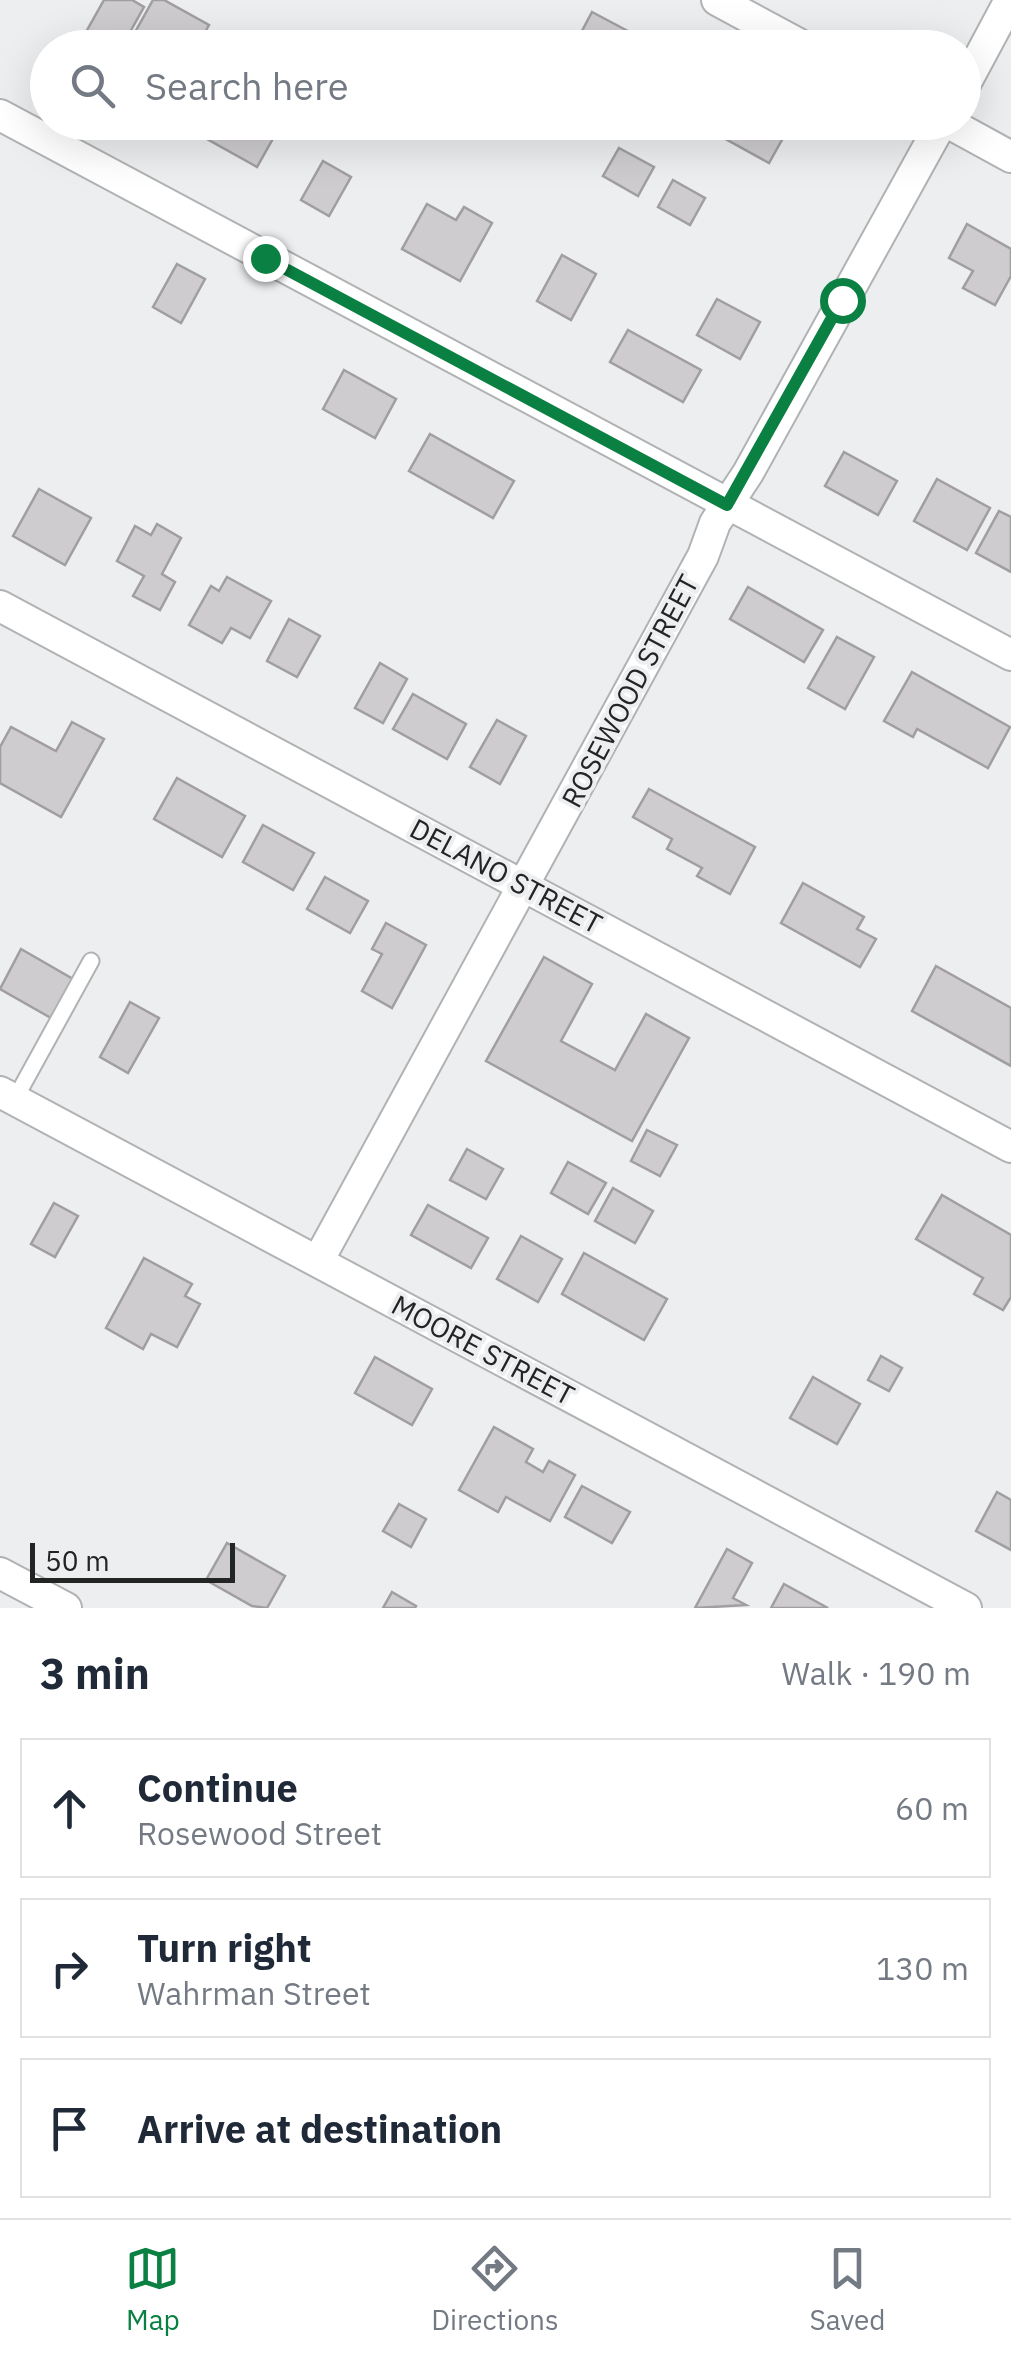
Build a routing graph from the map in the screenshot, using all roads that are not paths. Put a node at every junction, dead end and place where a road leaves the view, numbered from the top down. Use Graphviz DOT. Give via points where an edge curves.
graph roads {
  1 [pos="717,0"];
  2 [pos="1010,0"];
  3 [pos="773,30"];
  4 [pos="981,54"];
  5 [pos="0,115"];
  6 [pos="30,131"];
  7 [pos="47,140"];
  8 [pos="934,140"];
  9 [pos="978,140"];
  10 [pos="1011,157"];
  11 [pos="727,505"];
  12 [pos="0,606"];
  13 [pos="1011,656"];
  14 [pos="525,886"];
  15 [pos="91,961"];
  16 [pos="7,1096"];
  17 [pos="1011,1147"];
  18 [pos="318,1262"];
  19 [pos="0,1573"];
  20 [pos="66,1608"];
  21 [pos="966,1608"];
  1 -- 3 [label="street"];
  2 -- 4 [label="street"];
  5 -- 6 [label="street"];
  7 -- 11 [label="street"];
  8 -- 11 [label="street, ROSEWOOD STREET"];
  9 -- 10 [label="street"];
  11 -- 13 [label="street"];
  11 -- 14 [label="street, ROSEWOOD STREET"];
  12 -- 14 [label="street, DELANO STREET"];
  14 -- 17 [label="street, DELANO STREET"];
  14 -- 18 [label="street, ROSEWOOD STREET"];
  15 -- 16 [label="lane"];
  16 -- 18 [label="street, MOORE STREET"];
  18 -- 21 [label="street, MOORE STREET"];
  19 -- 20 [label="street"];
}
